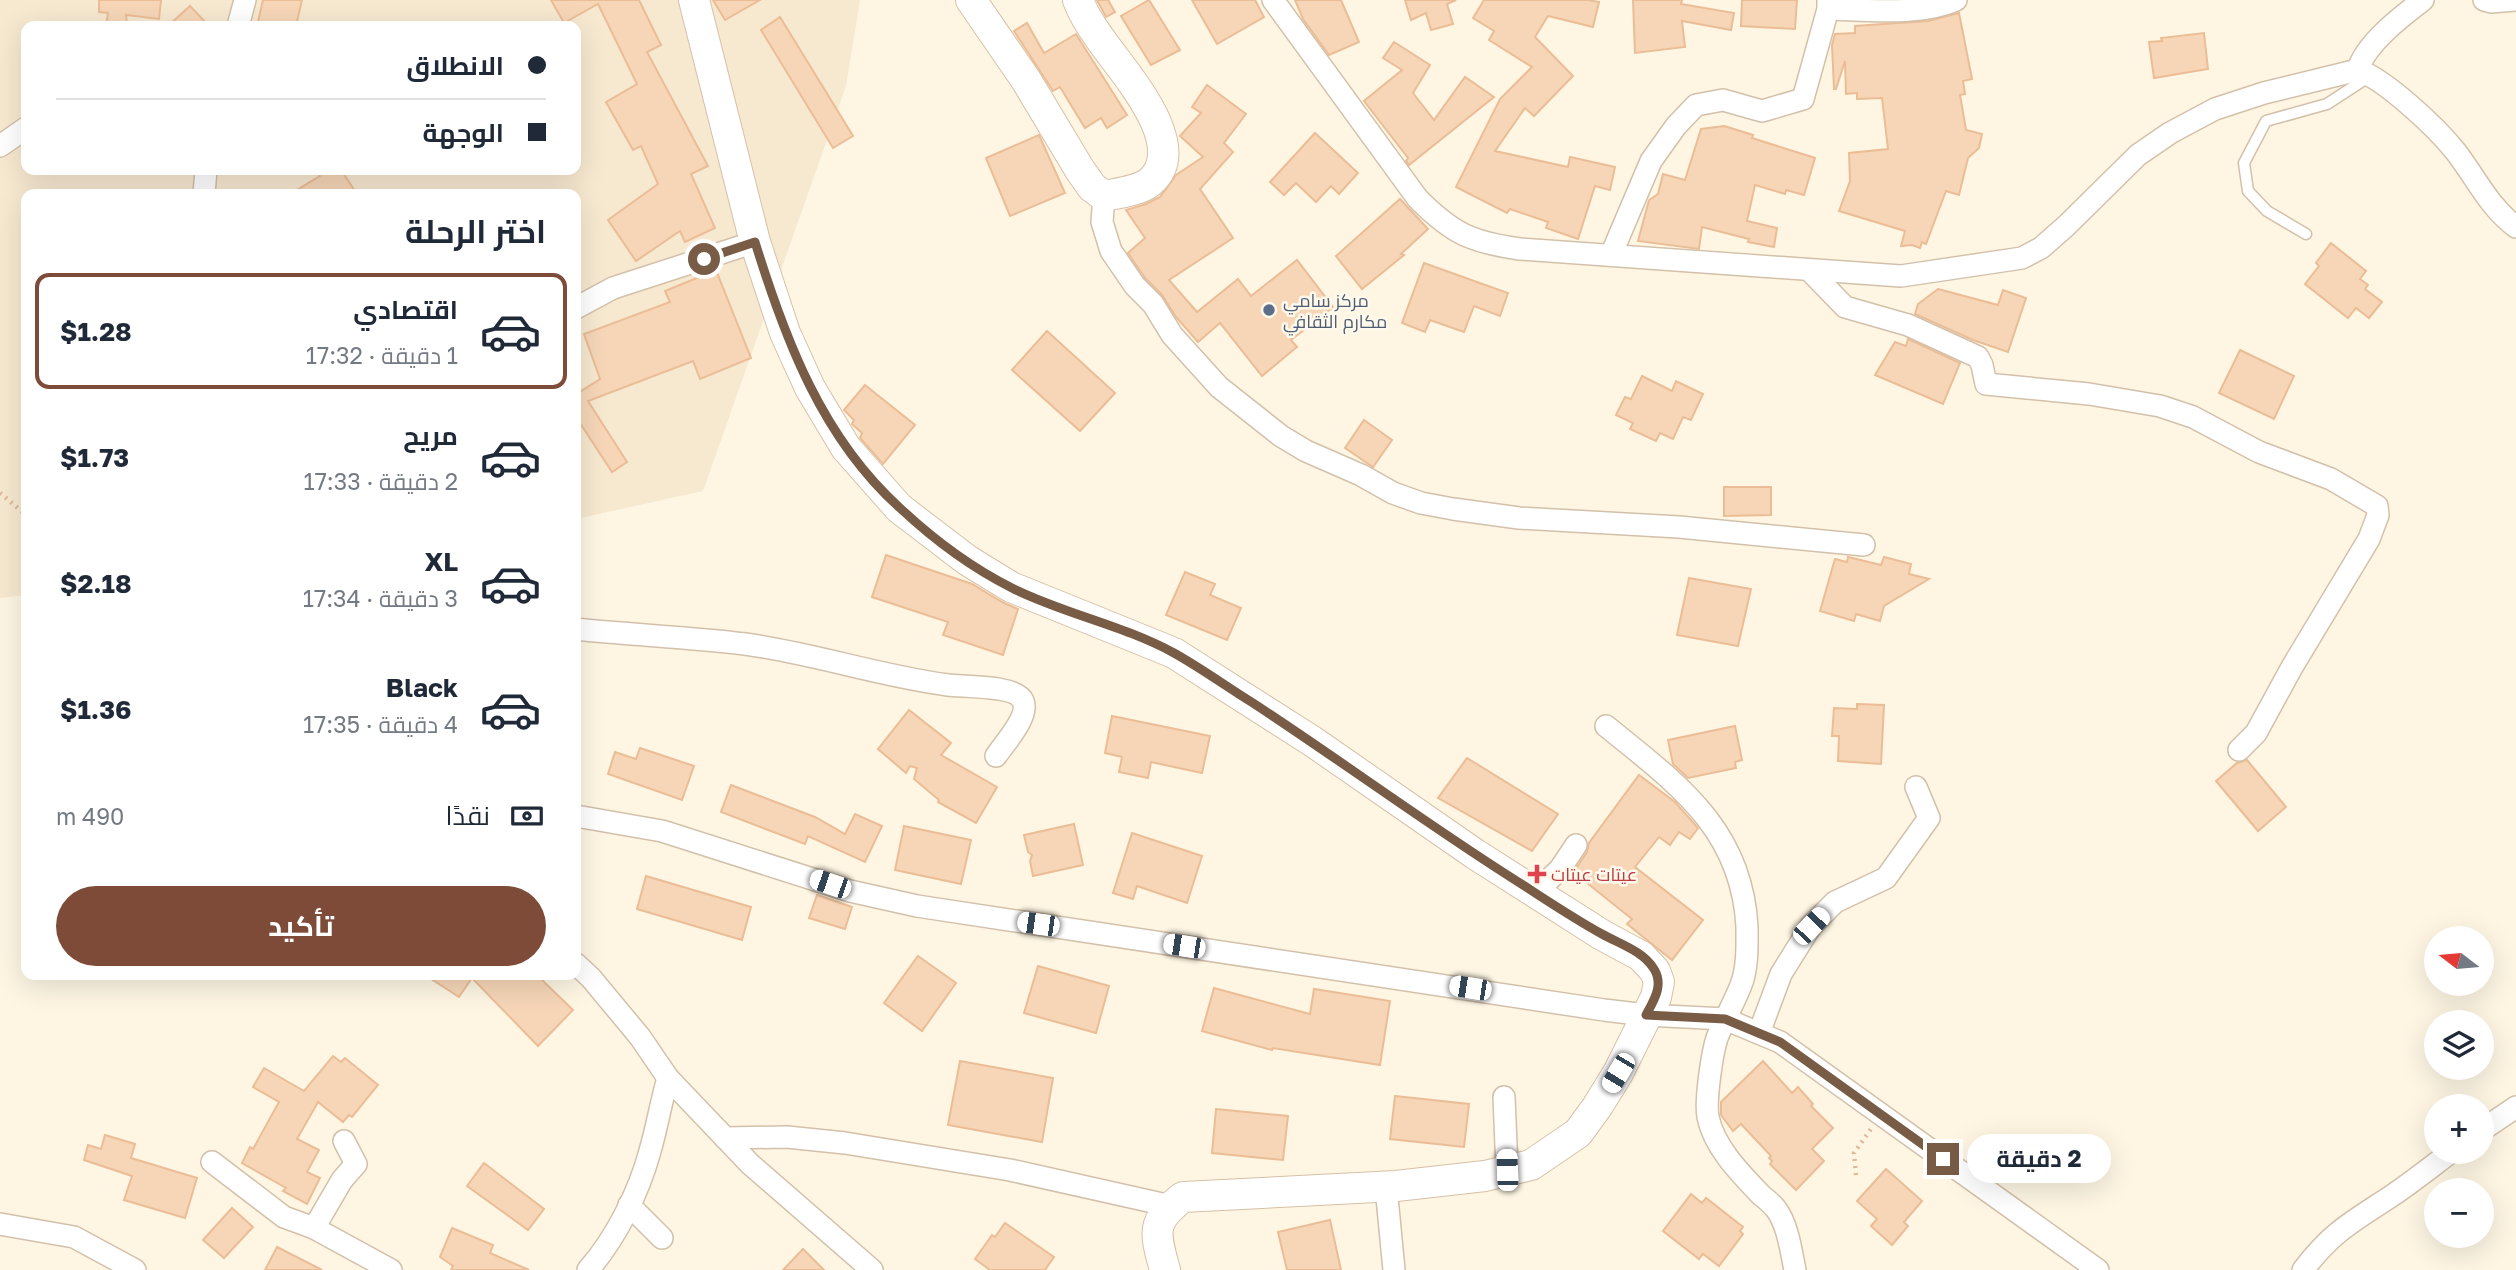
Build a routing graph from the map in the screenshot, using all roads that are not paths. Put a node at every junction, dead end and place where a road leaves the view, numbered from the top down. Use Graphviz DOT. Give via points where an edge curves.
graph roads {
  1 [pos="245,0"];
  2 [pos="694,0"];
  3 [pos="971,0"];
  4 [pos="1078,0"];
  5 [pos="1273,0"];
  6 [pos="1956,0"];
  7 [pos="2423,0"];
  8 [pos="2484,0"];
  9 [pos="2516,1"];
  10 [pos="1828,5"];
  11 [pos="239,21"];
  12 [pos="2365,72"];
  13 [pos="21,131"];
  14 [pos="0,146"];
  15 [pos="1104,196"];
  16 [pos="2516,227"];
  17 [pos="2306,234"];
  18 [pos="755,242"];
  19 [pos="1611,255"];
  20 [pos="1811,272"];
  21 [pos="581,305"];
  22 [pos="1864,545"];
  23 [pos="581,629"];
  24 [pos="1606,726"];
  25 [pos="2239,750"];
  26 [pos="996,756"];
  27 [pos="1916,787"];
  28 [pos="581,817"];
  29 [pos="1576,845"];
  30 [pos="1535,892"];
  31 [pos="581,969"];
  32 [pos="1646,1015"];
  33 [pos="1725,1019"];
  34 [pos="1759,1033"];
  35 [pos="668,1078"];
  36 [pos="1504,1097"];
  37 [pos="2516,1107"];
  38 [pos="2494,1122"];
  39 [pos="725,1138"];
  40 [pos="344,1141"];
  41 [pos="212,1162"];
  42 [pos="2434,1164"];
  43 [pos="1507,1170"];
  44 [pos="1386,1187"];
  45 [pos="629,1205"];
  46 [pos="1171,1206"];
  47 [pos="0,1224"];
  48 [pos="314,1228"];
  49 [pos="662,1238"];
  50 [pos="135,1270"];
  51 [pos="391,1270"];
  52 [pos="588,1270"];
  53 [pos="872,1270"];
  54 [pos="1165,1270"];
  55 [pos="1394,1270"];
  56 [pos="1795,1270"];
  57 [pos="2098,1270"];
  58 [pos="2303,1270"];
  1 -- 11 [label="street"];
  2 -- 18 [label="main road"];
  3 -- 15 [label="main road" via="1027,80 1080,170"];
  4 -- 15 [label="main road" via="1145,101 1158,125 1162,146 1158,173 1147,184"];
  5 -- 19 [label="street" via="1418,199 1443,224 1497,246"];
  6 -- 10 [label="street" via="1901,10"];
  7 -- 12 [label="street" via="2361,58"];
  8 -- 9 [label="street"];
  10 -- 19 [label="street" via="1803,99 1762,111 1723,100 1696,105 1651,161"];
  12 -- 16 [label="street" via="2435,129 2502,217"];
  12 -- 17 [label="lane" via="2327,104 2266,121 2244,163 2248,191 2267,211"];
  12 -- 20 [label="street" via="2252,97 2215,109 2170,133 2138,155 2041,248 2022,258 1901,276"];
  13 -- 14 [label="street"];
  15 -- 22 [label="street" via="1102,222 1111,251 1172,335 1219,387 1281,436 1393,493 1432,505 1519,518 1693,528"];
  18 -- 21 [label="street" via="613,288"];
  18 -- 30 [label="main road" via="785,333 810,388 846,448 899,508 1011,587 1174,653"];
  19 -- 20 [label="street"];
  20 -- 25 [label="street" via="1845,307 1908,326 1978,357 1986,384 2160,406 2331,479 2377,506 2369,539 2256,733"];
  23 -- 26 [label="street" via="749,645 946,685 1006,690 1017,694 1024,708 1022,719"];
  24 -- 33 [label="street" via="1710,820 1737,874 1748,947 1742,983"];
  27 -- 34 [label="street" via="1929,818 1886,878 1835,902 1811,926 1781,974"];
  28 -- 32 [label="street" via="662,831 850,891 918,906"];
  29 -- 30 [label="street" via="1560,869"];
  30 -- 32 [label="main road" via="1648,962 1659,982"];
  31 -- 35 [label="street" via="640,1037"];
  32 -- 33 [label="street"];
  32 -- 43 [label="main road" via="1618,1073 1578,1133 1531,1165"];
  33 -- 34 [label="street"];
  33 -- 56 [label="street" via="1715,1042 1707,1091 1713,1135 1777,1210"];
  34 -- 57 [label="street" via="1780,1042"];
  35 -- 39 [label="street"];
  35 -- 45 [label="street" via="651,1151"];
  36 -- 43 [label="street"];
  37 -- 38 [label="street"];
  39 -- 46 [label="street" via="787,1137 845,1143 1010,1170"];
  39 -- 53 [label="street"];
  40 -- 48 [label="street" via="356,1164"];
  41 -- 48 [label="street" via="284,1217"];
  42 -- 58 [label="street" via="2342,1228"];
  43 -- 44 [label="main road"];
  44 -- 46 [label="main road" via="1190,1196"];
  44 -- 55 [label="street"];
  45 -- 49 [label="street"];
  45 -- 52 [label="street"];
  46 -- 54 [label="main road" via="1157,1225"];
  47 -- 50 [label="street" via="74,1237"];
  48 -- 51 [label="street"];
}
